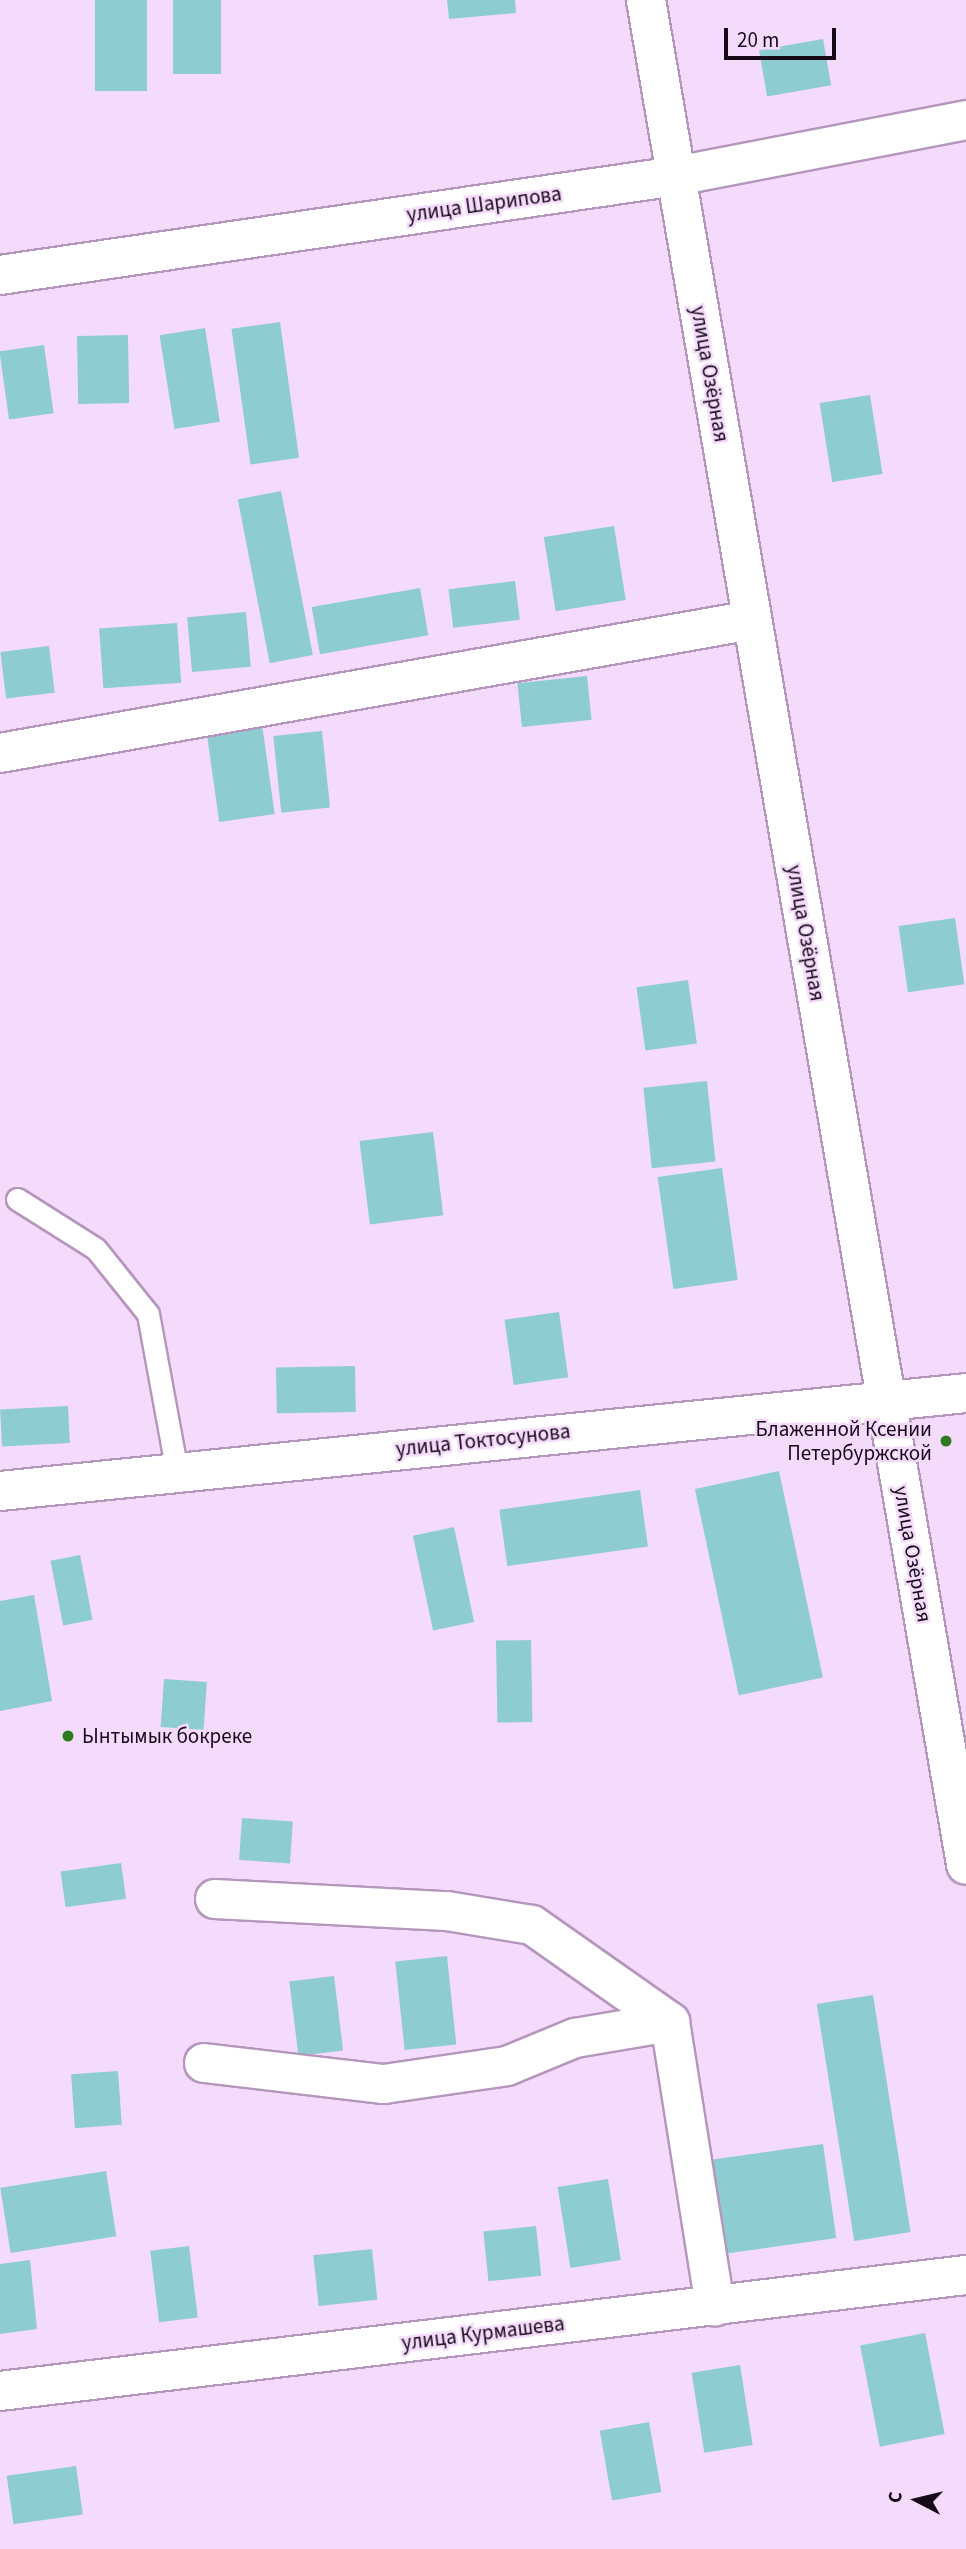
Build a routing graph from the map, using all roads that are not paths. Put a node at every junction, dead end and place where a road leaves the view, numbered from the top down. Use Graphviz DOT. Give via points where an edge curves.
graph roads {
  1 [pos="646,0"];
  2 [pos="966,120"];
  3 [pos="676,176"];
  4 [pos="0,275"];
  5 [pos="752,620"];
  6 [pos="0,754"];
  7 [pos="17,1199"];
  8 [pos="966,1393"];
  9 [pos="886,1398"];
  10 [pos="177,1472"];
  11 [pos="0,1491"];
  12 [pos="966,1866"];
  13 [pos="215,1899"];
  14 [pos="670,2022"];
  15 [pos="204,2063"];
  16 [pos="966,2275"];
  17 [pos="715,2305"];
  18 [pos="0,2391"];
  1 -- 3 [label="street, улица Озёрная"];
  2 -- 3 [label="street, улица Шарипова"];
  3 -- 4 [label="street, улица Шарипова"];
  3 -- 5 [label="street, улица Озёрная"];
  5 -- 6 [label="street"];
  5 -- 9 [label="street, улица Озёрная"];
  7 -- 10 [label="lane" via="96,1249 148,1314"];
  8 -- 9 [label="street, улица Токтосунова"];
  9 -- 10 [label="street, улица Токтосунова"];
  9 -- 12 [label="street, улица Озёрная"];
  10 -- 11 [label="street, улица Токтосунова"];
  13 -- 14 [label="street" via="447,1911 532,1925"];
  14 -- 15 [label="street" via="575,2038 508,2066 384,2084"];
  14 -- 17 [label="street"];
  16 -- 17 [label="street, улица Курмашева"];
  17 -- 18 [label="street, улица Курмашева"];
}
